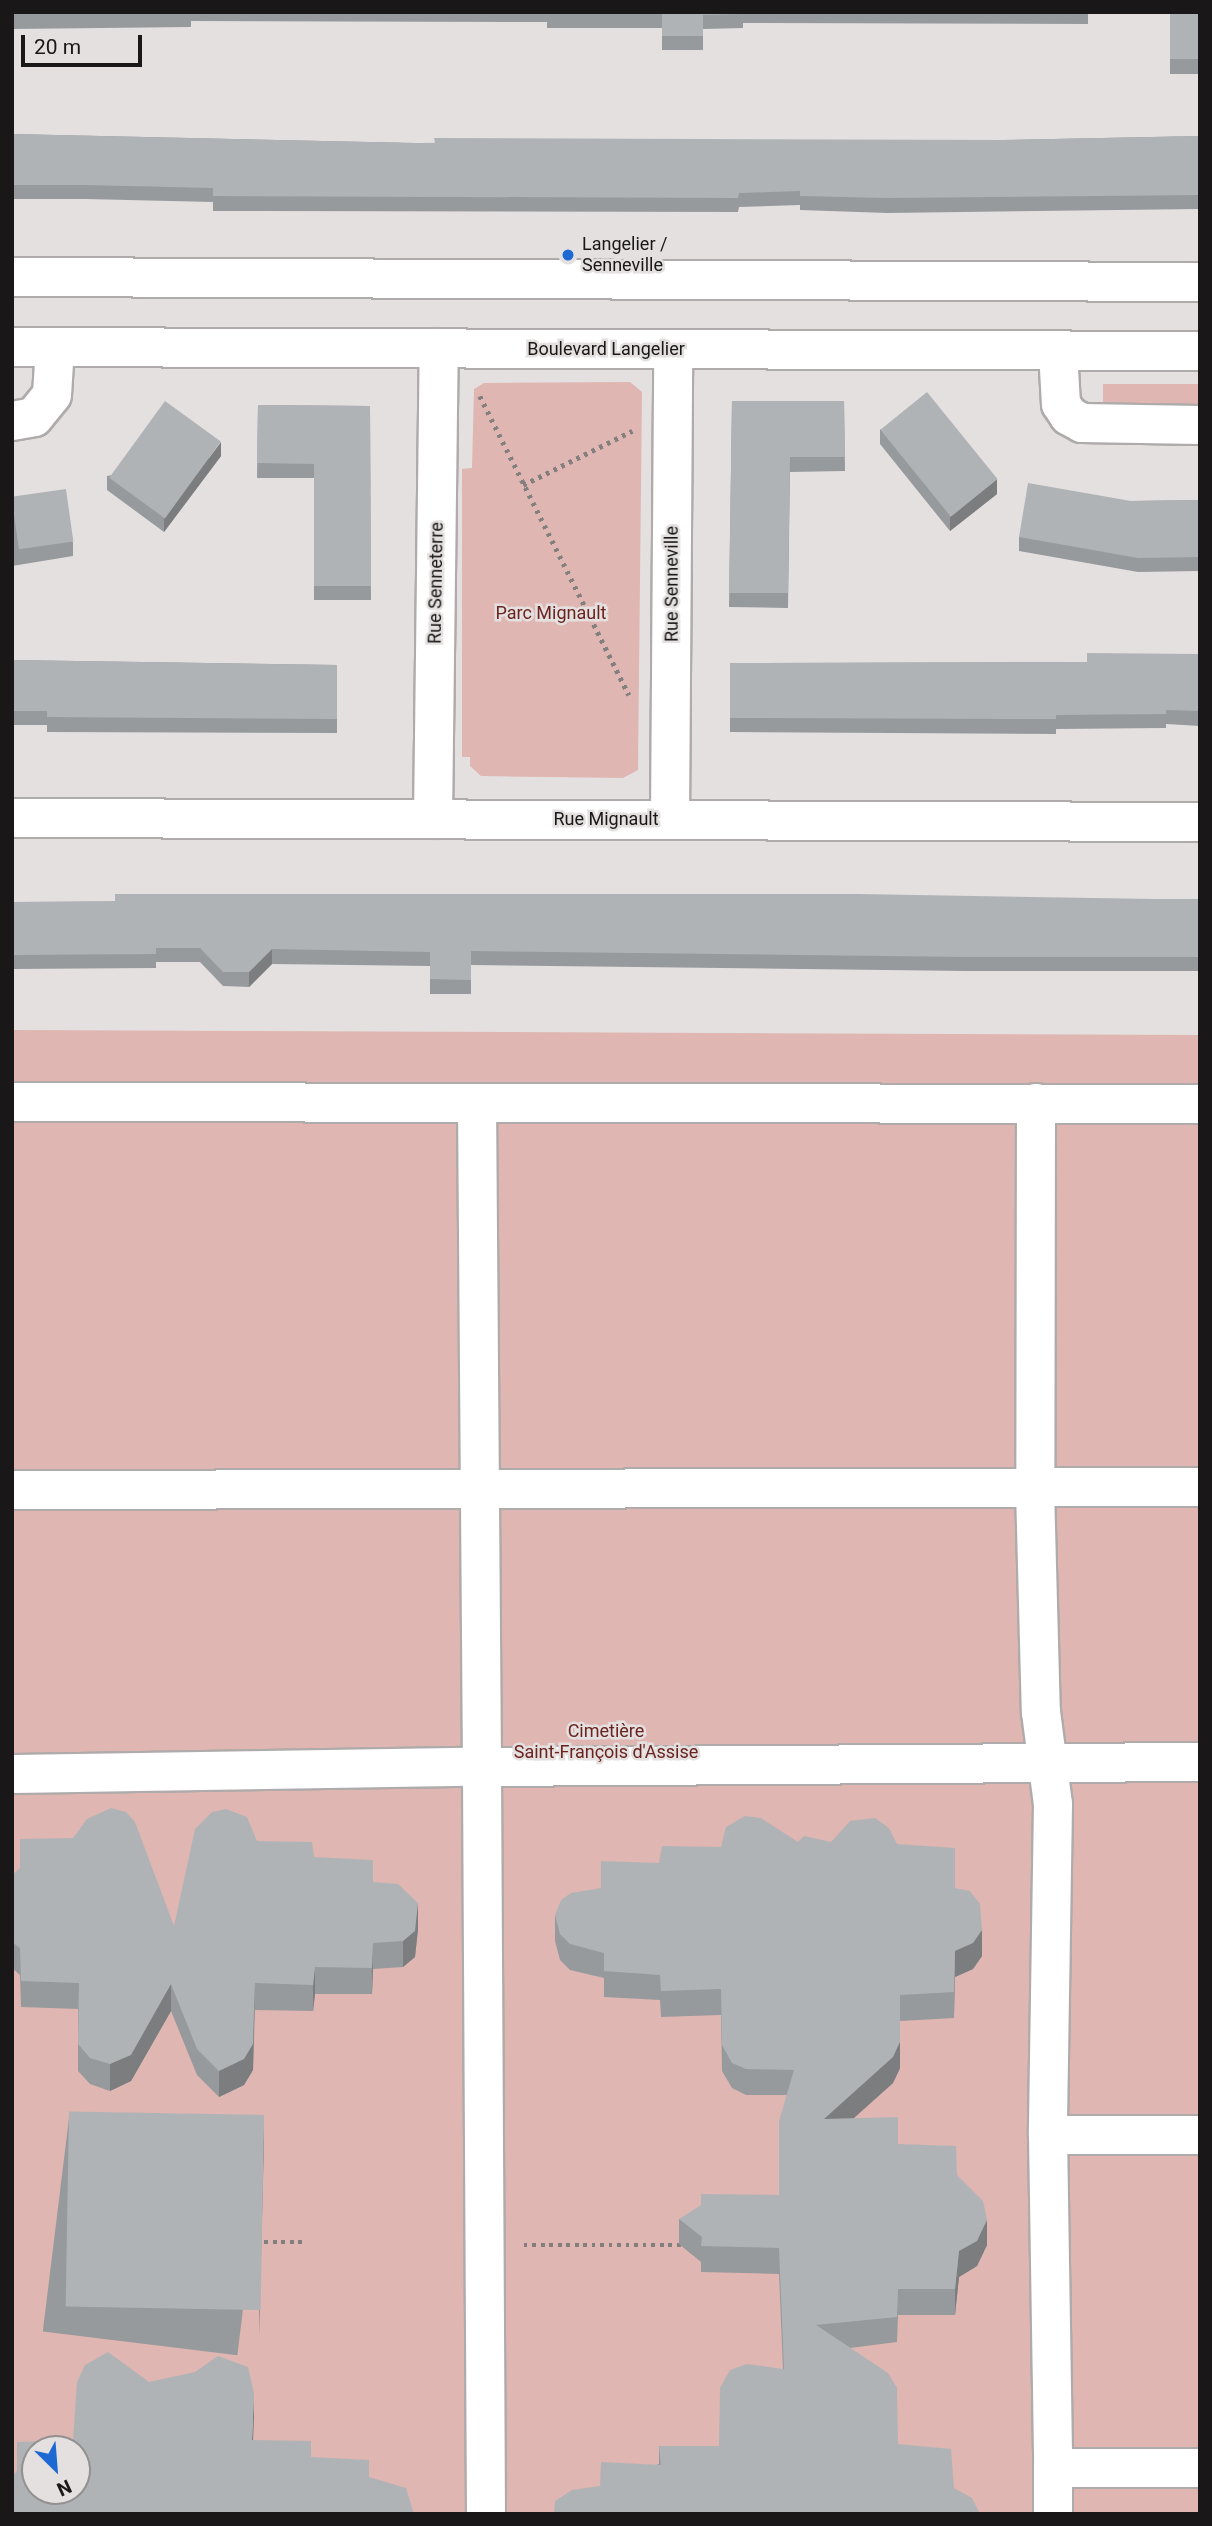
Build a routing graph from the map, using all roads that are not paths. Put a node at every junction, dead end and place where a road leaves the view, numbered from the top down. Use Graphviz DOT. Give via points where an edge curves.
graph roads {
  1 [pos="12,277"];
  2 [pos="1200,282"];
  3 [pos="12,346"];
  4 [pos="55,346"];
  5 [pos="439,348"];
  6 [pos="673,349"];
  7 [pos="1058,351"];
  8 [pos="1200,351"];
  9 [pos="12,421"];
  10 [pos="1200,425"];
  11 [pos="12,818"];
  12 [pos="433,819"];
  13 [pos="670,819"];
  14 [pos="1200,822"];
  15 [pos="12,1102"];
  16 [pos="477,1103"];
  17 [pos="1036,1103"];
  18 [pos="1200,1104"];
  19 [pos="1200,1487"];
  20 [pos="478,1489"];
  21 [pos="1035,1489"];
  22 [pos="12,1490"];
  23 [pos="1048,1762"];
  24 [pos="1200,1762"];
  25 [pos="482,1767"];
  26 [pos="12,1774"];
  27 [pos="1048,2135"];
  28 [pos="1200,2135"];
  29 [pos="1053,2468"];
  30 [pos="1200,2468"];
  31 [pos="486,2514"];
  32 [pos="1053,2514"];
  1 -- 2 [label="street"];
  3 -- 4 [label="street, Boulevard Langelier"];
  4 -- 5 [label="street, Boulevard Langelier"];
  4 -- 9 [label="street" via="51,395 34,417"];
  5 -- 6 [label="street, Boulevard Langelier"];
  5 -- 12 [label="street, Rue Senneterre"];
  6 -- 7 [label="street, Boulevard Langelier"];
  6 -- 13 [label="street, Rue Senneville"];
  7 -- 8 [label="street, Boulevard Langelier"];
  7 -- 10 [label="street" via="1061,404 1082,424"];
  11 -- 12 [label="street, Rue Mignault"];
  12 -- 13 [label="street, Rue Mignault"];
  13 -- 14 [label="street, Rue Mignault"];
  15 -- 16 [label="street"];
  16 -- 17 [label="street"];
  16 -- 20 [label="street"];
  17 -- 18 [label="street"];
  17 -- 21 [label="street"];
  19 -- 21 [label="street"];
  20 -- 21 [label="street"];
  20 -- 22 [label="street"];
  20 -- 25 [label="street"];
  21 -- 23 [label="street" via="1041,1712"];
  23 -- 24 [label="street"];
  23 -- 25 [label="street"];
  23 -- 27 [label="street" via="1053,1804"];
  25 -- 26 [label="street"];
  25 -- 31 [label="street"];
  27 -- 28 [label="street"];
  27 -- 29 [label="street"];
  29 -- 30 [label="street"];
  29 -- 32 [label="street"];
}
